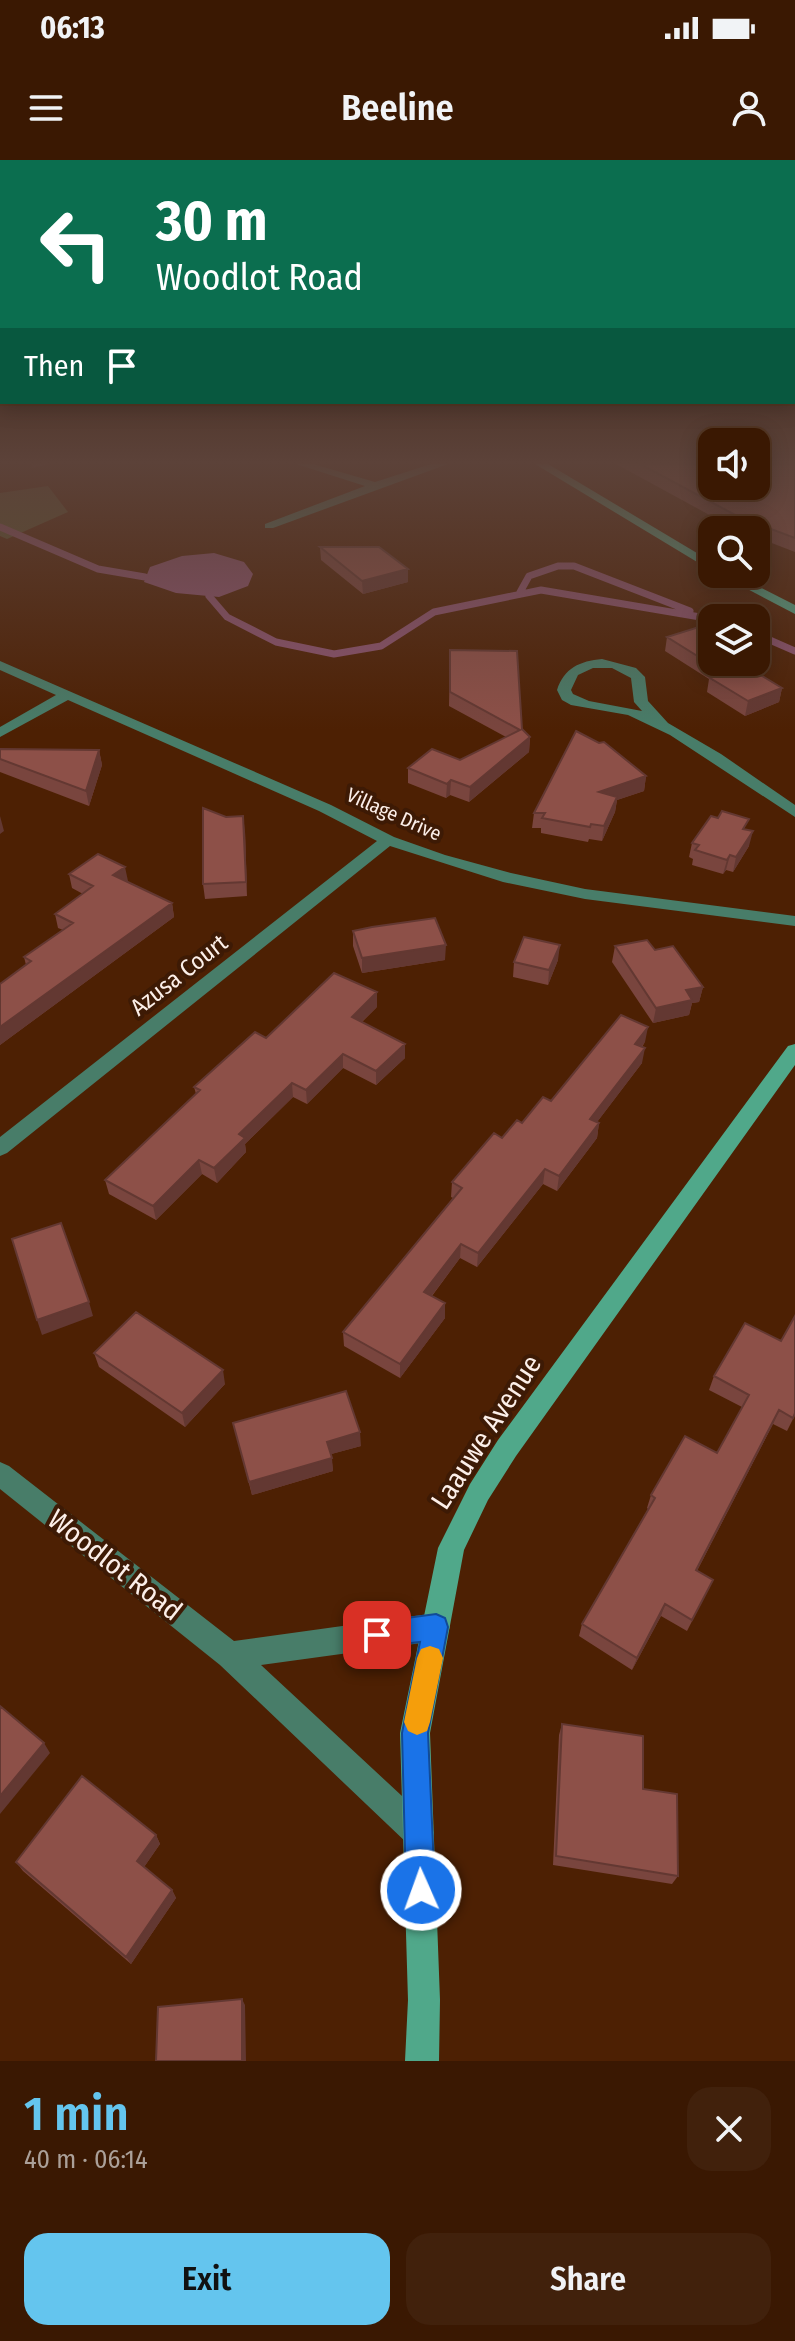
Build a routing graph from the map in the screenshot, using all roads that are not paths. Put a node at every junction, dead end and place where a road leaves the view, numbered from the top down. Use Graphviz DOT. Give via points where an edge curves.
graph roads {
  1 [pos="752,588"];
  2 [pos="795,610"];
  3 [pos="0,665"];
  4 [pos="66,695"];
  5 [pos="662,724"];
  6 [pos="0,733"];
  7 [pos="795,812"];
  8 [pos="388,840"];
  9 [pos="795,921"];
  10 [pos="795,1051"];
  11 [pos="0,1148"];
  12 [pos="0,1474"];
  13 [pos="436,1627"];
  14 [pos="230,1655"];
  15 [pos="419,1833"];
  16 [pos="422,2061"];
  1 -- 2 [label="street"];
  3 -- 4 [label="street, Village Drive"];
  4 -- 6 [label="street"];
  4 -- 8 [label="street, Village Drive"];
  5 -- 5 [label="street" via="641,702 638,677 621,665 585,667 566,680 567,697 576,703 617,707"];
  5 -- 7 [label="street"];
  8 -- 9 [label="street, Village Drive" via="495,874 585,894"];
  8 -- 11 [label="street, Azusa Court"];
  10 -- 13 [label="street, Laauwe Avenue" via="479,1492 451,1548"];
  12 -- 14 [label="street, Woodlot Road"];
  13 -- 14 [label="street"];
  13 -- 15 [label="street, Laauwe Avenue" via="415,1733"];
  14 -- 15 [label="street, Woodlot Road"];
  15 -- 16 [label="street, Laauwe Avenue"];
}
